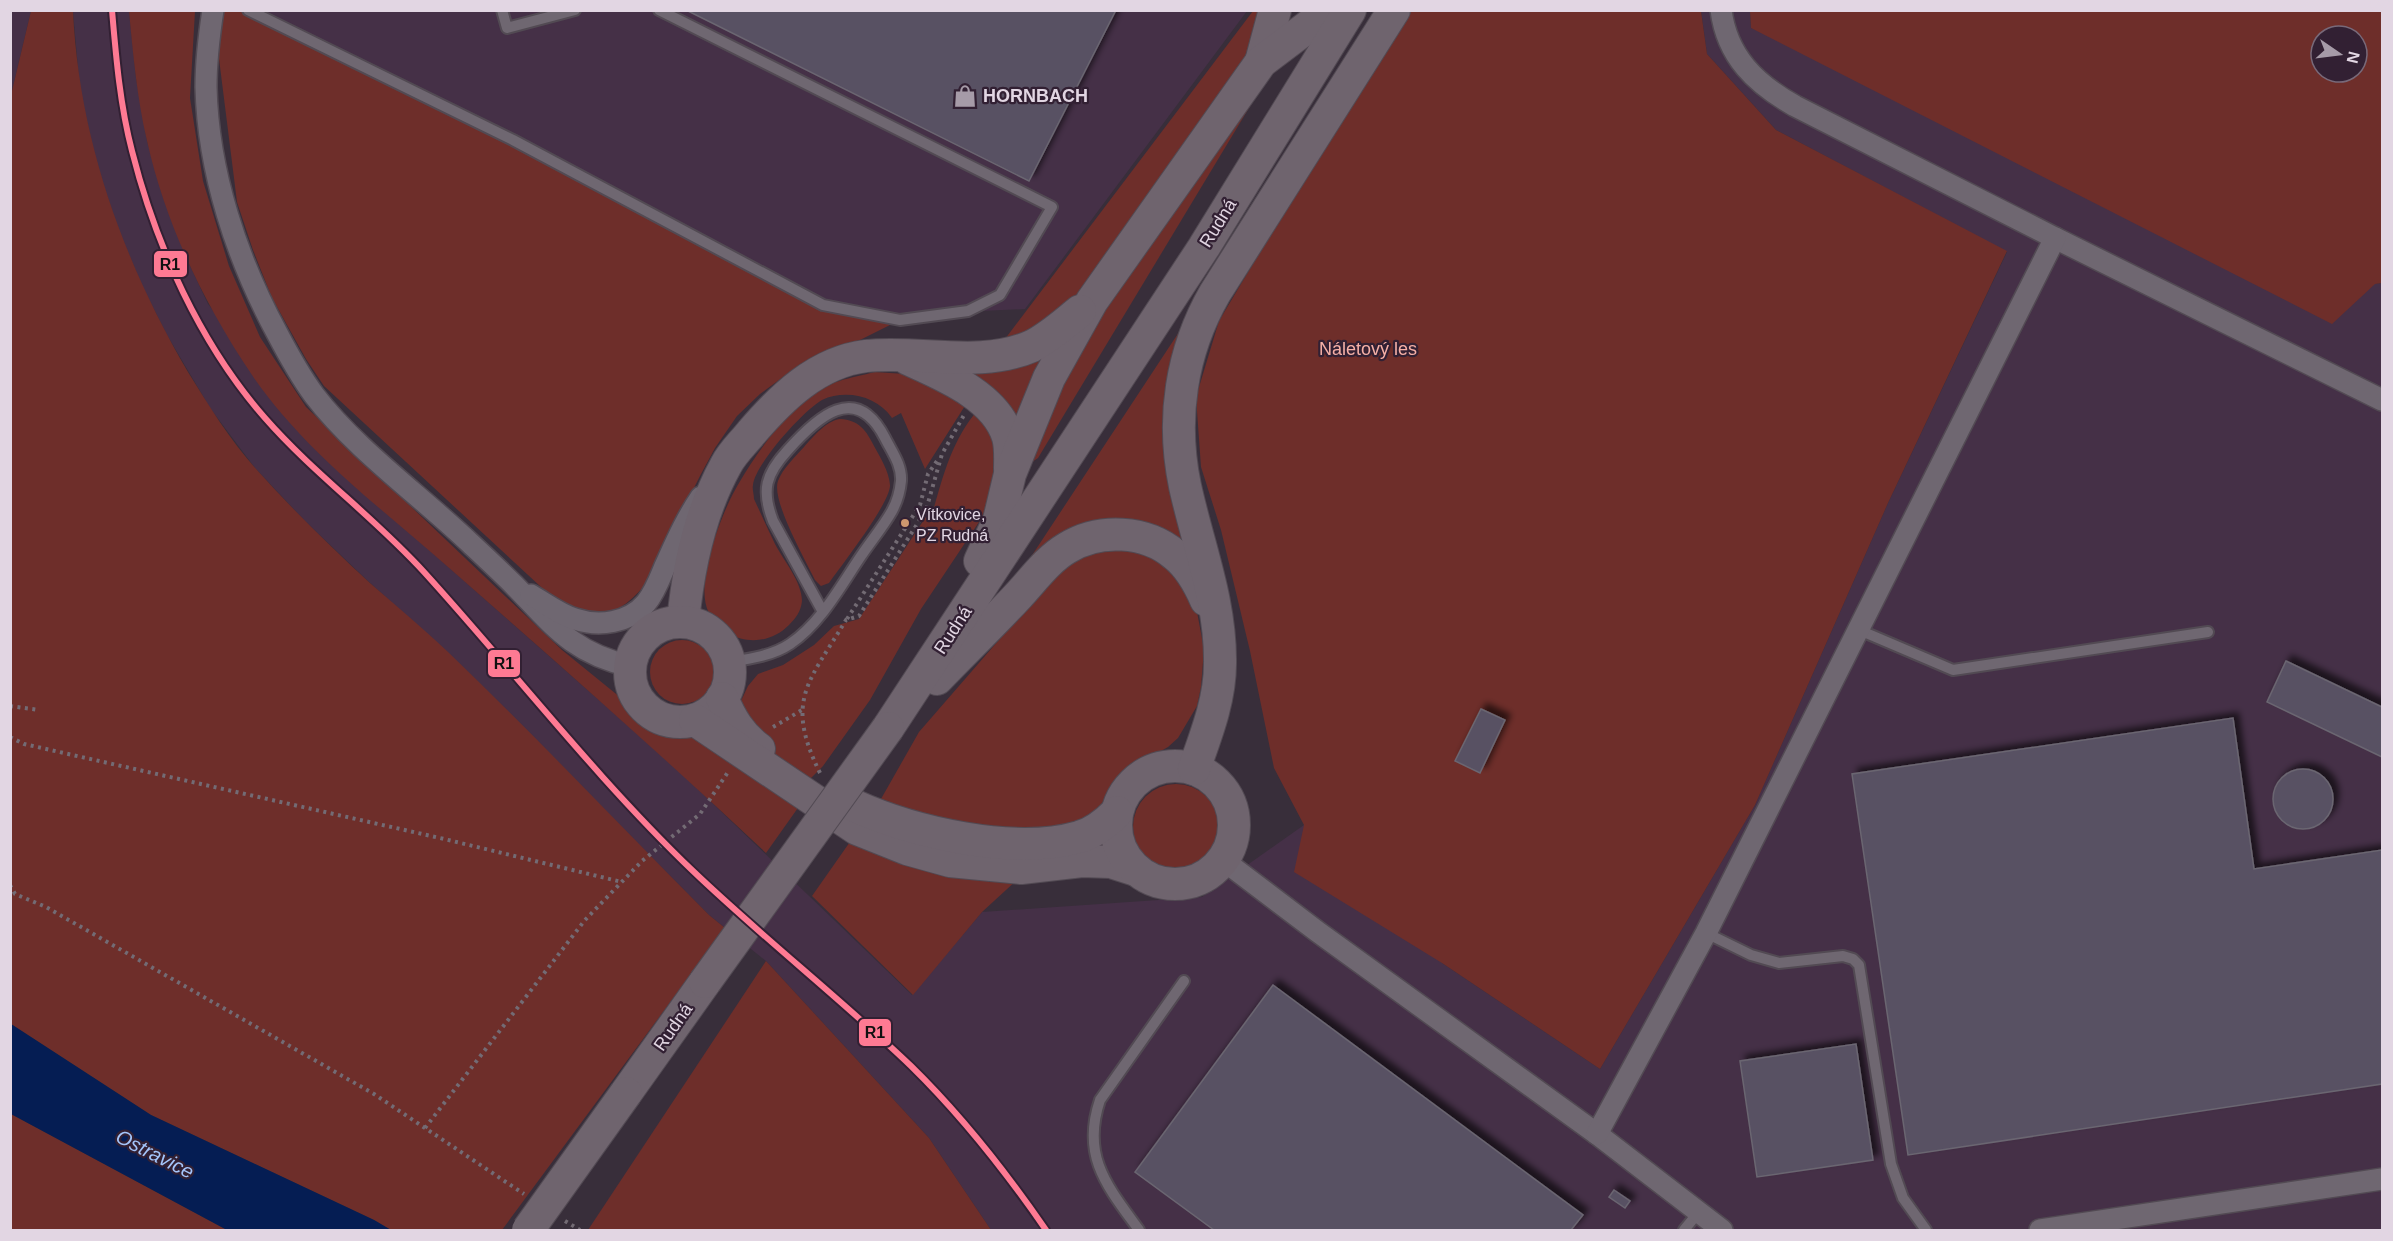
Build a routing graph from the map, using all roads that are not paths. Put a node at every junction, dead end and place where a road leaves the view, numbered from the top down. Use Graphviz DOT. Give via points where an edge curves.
graph roads {
  1 [pos="213,10"];
  2 [pos="248,10"];
  3 [pos="502,10"];
  4 [pos="575,10"];
  5 [pos="659,10"];
  6 [pos="1275,10"];
  7 [pos="1330,10"];
  8 [pos="1350,10"];
  9 [pos="1394,10"];
  10 [pos="1720,10"];
  11 [pos="1261,62"];
  12 [pos="2055,238"];
  13 [pos="1092,301"];
  14 [pos="899,354"];
  15 [pos="2382,400"];
  16 [pos="727,462"];
  17 [pos="1010,474"];
  18 [pos="514,586"];
  19 [pos="823,612"];
  20 [pos="1215,618"];
  21 [pos="683,622"];
  22 [pos="1859,630"];
  23 [pos="2208,632"];
  24 [pos="940,649"];
  25 [pos="729,662"];
  26 [pos="630,666"];
  27 [pos="722,698"];
  28 [pos="695,720"];
  29 [pos="888,729"];
  30 [pos="746,746"];
  31 [pos="1194,769"];
  32 [pos="1117,812"];
  33 [pos="1223,860"];
  34 [pos="1136,870"];
  35 [pos="1706,933"];
  36 [pos="1184,981"];
  37 [pos="1597,1134"];
  38 [pos="2382,1179"];
  39 [pos="1698,1213"];
  40 [pos="528,1230"];
  41 [pos="1139,1230"];
  42 [pos="1684,1230"];
  43 [pos="1722,1230"];
  44 [pos="1926,1230"];
  45 [pos="2040,1230"];
  1 -- 18 [label="street" via="206,88 210,128 224,205 260,302 314,395 358,442"];
  2 -- 5 [label="lane" via="513,140 823,305 900,320 968,311 1000,295 1052,207"];
  3 -- 4 [label="lane" via="507,28"];
  6 -- 11 [label="main road"];
  7 -- 11 [label="main road"];
  8 -- 24 [label="main road, Rudná" via="1204,247"];
  9 -- 20 [label="main road" via="1215,293 1191,345 1181,387 1178,436 1185,486 1208,568"];
  10 -- 12 [label="street" via="1732,49 1767,89"];
  11 -- 13 [label="main road"];
  12 -- 15 [label="street"];
  12 -- 22 [label="street"];
  13 -- 14 [label="main road" via="1045,338 1017,351 988,357"];
  13 -- 17 [label="main road" via="1049,378"];
  14 -- 16 [label="main road" via="862,356 806,379 769,413"];
  14 -- 17 [label="main road" via="978,398 1004,426 1011,448"];
  16 -- 18 [label="street" via="689,514 651,597 638,611 608,622 584,622"];
  16 -- 21 [label="main road" via="700,534"];
  17 -- 24 [label="main road" via="999,520"];
  18 -- 26 [label="street" via="565,637 600,657"];
  19 -- 19 [label="lane" via="891,512 900,490 898,464 878,423 868,414 852,409 822,416 773,468 766,487 773,520"];
  19 -- 25 [label="lane" via="788,646"];
  20 -- 29 [label="main road" via="1186,566 1165,548 1117,534 1090,538 1064,549 1053,559"];
  20 -- 31 [label="main road" via="1220,664 1217,693"];
  21 -- 25 [label="main road" via="713,634"];
  21 -- 26 [label="main road" via="654,629 638,645"];
  22 -- 23 [label="lane" via="1953,670"];
  22 -- 35 [label="street"];
  24 -- 29 [label="main road, Rudná"];
  25 -- 27 [label="main road" via="728,687"];
  26 -- 28 [label="main road" via="630,680 643,706 667,720"];
  27 -- 28 [label="main road"];
  27 -- 30 [label="main road"];
  28 -- 30 [label="main road"];
  29 -- 40 [label="main road, Rudná, bridge"];
  30 -- 32 [label="main road" via="832,795 886,819 995,842 1079,837 1102,826"];
  30 -- 34 [label="main road" via="857,829 907,849 950,861 1021,868 1082,861 1111,862"];
  31 -- 32 [label="main road" via="1170,766 1146,773 1128,790"];
  31 -- 33 [label="main road" via="1212,778 1230,802 1234,832"];
  32 -- 34 [label="main road" via="1119,844"];
  33 -- 34 [label="main road" via="1203,878 1178,885 1151,880"];
  33 -- 37 [label="street"];
  35 -- 37 [label="street"];
  35 -- 44 [label="lane" via="1751,955 1779,963 1843,956 1859,965 1886,1141 1897,1187"];
  36 -- 41 [label="lane" via="1100,1100 1094,1119 1093,1146 1100,1167 1110,1189"];
  37 -- 39 [label="street"];
  38 -- 45 [label="street"];
  39 -- 42 [label="lane"];
  39 -- 43 [label="street"];
}
